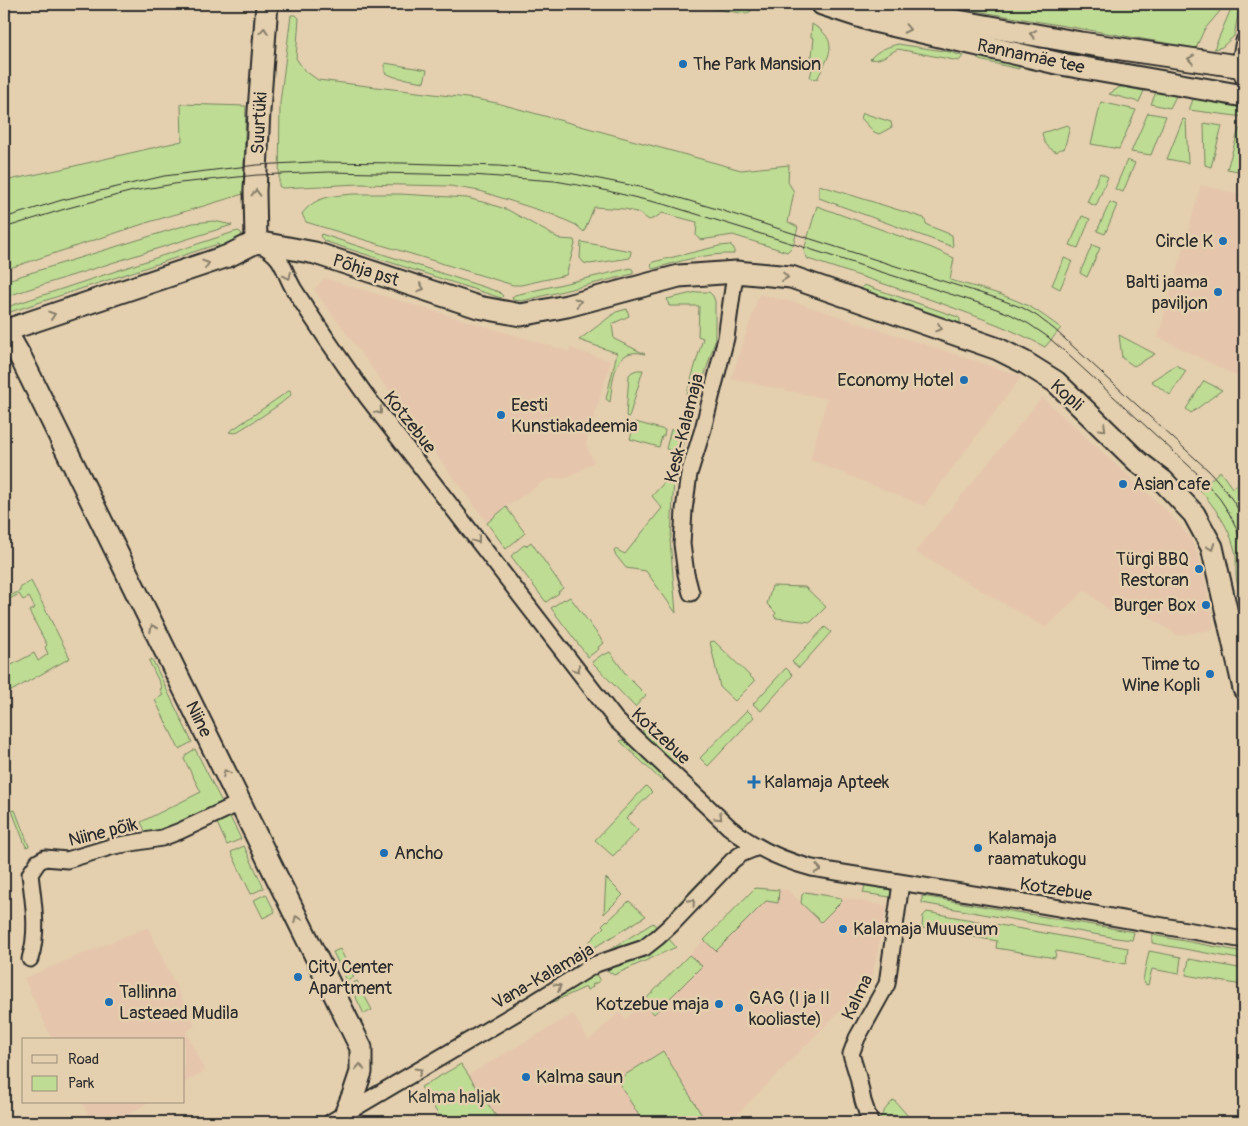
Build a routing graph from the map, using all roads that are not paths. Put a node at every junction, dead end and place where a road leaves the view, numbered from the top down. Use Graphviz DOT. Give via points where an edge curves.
graph roads {
  1 [pos="267,4"];
  2 [pos="822,4"];
  3 [pos="868,4"];
  4 [pos="1244,42"];
  5 [pos="1243,71"];
  6 [pos="1244,96"];
  7 [pos="256,242"];
  8 [pos="736,272"];
  9 [pos="5,330"];
  10 [pos="691,593"];
  11 [pos="1244,689"];
  12 [pos="240,802"];
  13 [pos="758,847"];
  14 [pos="901,884"];
  15 [pos="1244,940"];
  16 [pos="30,959"];
  17 [pos="340,1119"];
  18 [pos="870,1122"];
  7 -- 1 [label="street, Suurtüki, one-way" via="258,111"];
  2 -- 6 [label="street, Rannamäe tee, one-way" via="874,21 1053,62"];
  5 -- 3 [label="street, Rannamäe tee, one-way"];
  4 -- 5 [label="street"];
  7 -- 8 [label="street, Põhja pst, one-way" via="315,253 478,307 521,315 679,276"];
  9 -- 7 [label="street, one-way" via="228,256"];
  7 -- 13 [label="street, Kotzebue, one-way" via="272,251 281,261 294,289 348,370 616,720 729,827"];
  8 -- 10 [label="street, Kesk-Kalamaja" via="726,338 689,474 682,544"];
  8 -- 11 [label="street, Kopli, one-way" via="791,277 998,349 1056,382 1137,461 1164,481 1194,514 1212,547"];
  12 -- 9 [label="street, Niine, one-way"];
  12 -- 16 [label="street, Niine põik" via="162,838 114,846 67,860 45,858 38,862 30,874 35,916"];
  17 -- 12 [label="street, Niine, one-way" via="361,1072 361,1048"];
  13 -- 14 [label="street, Kotzebue, one-way" via="812,868"];
  17 -- 13 [label="street, Vana-Kalamaja, one-way" via="596,964 644,948 671,925 733,860"];
  14 -- 15 [label="street, Kotzebue"];
  14 -- 18 [label="street, Kalma" via="887,984 851,1054"];
}
